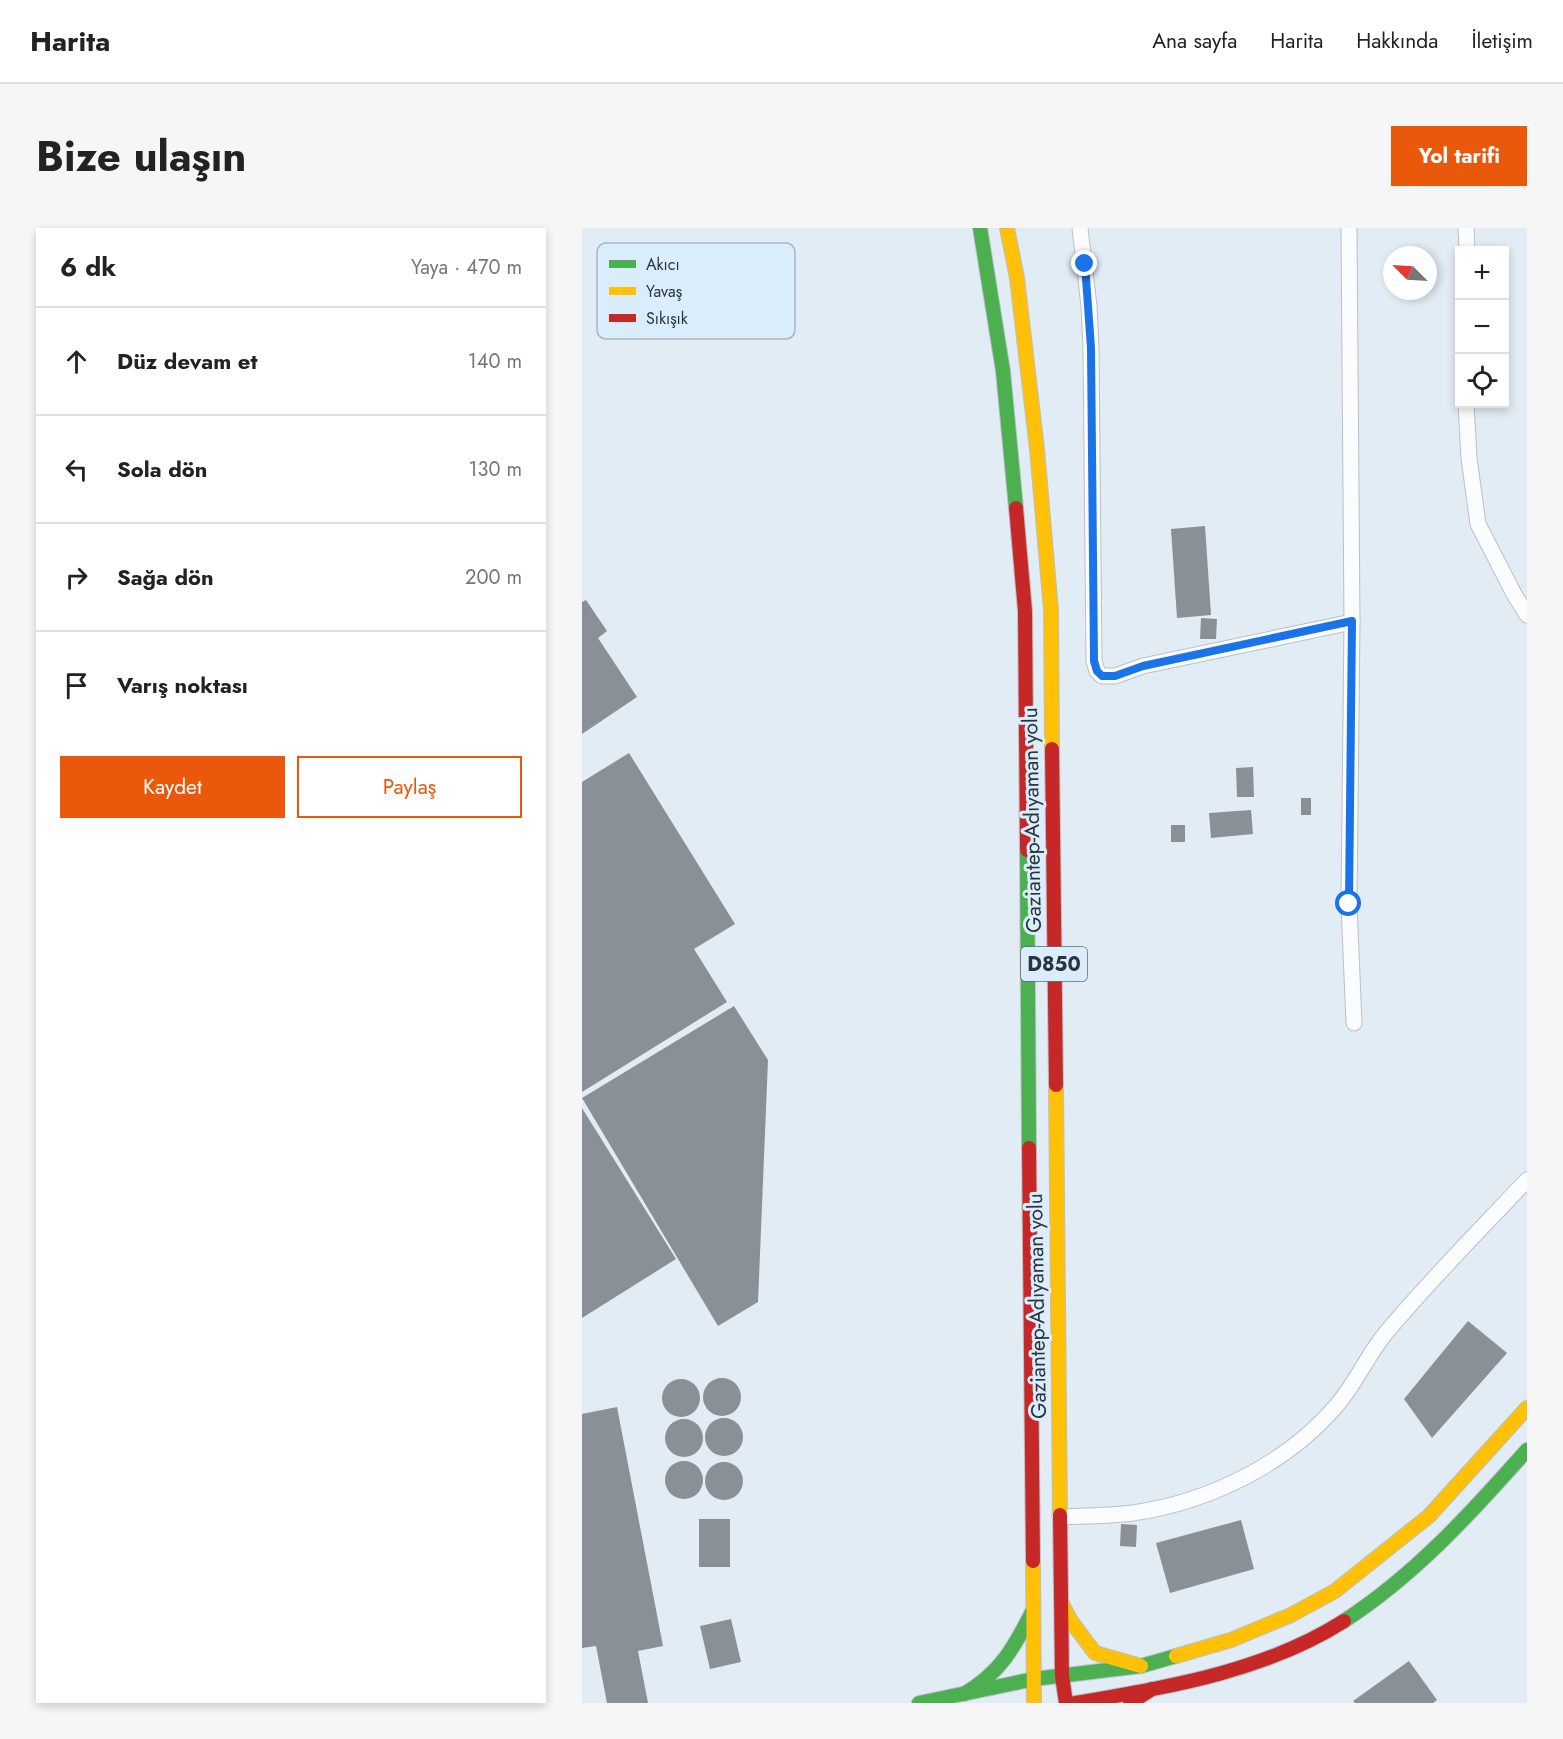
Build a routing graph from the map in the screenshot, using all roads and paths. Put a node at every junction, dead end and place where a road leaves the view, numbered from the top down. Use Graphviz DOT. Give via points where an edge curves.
graph roads {
  1 [pos="980,228"];
  2 [pos="1006,228"];
  3 [pos="1080,228"];
  4 [pos="1349,228"];
  5 [pos="1466,228"];
  6 [pos="1467,246"];
  7 [pos="1466,408"];
  8 [pos="1527,615"];
  9 [pos="1352,621"];
  10 [pos="1354,1023"];
  11 [pos="1527,1180"];
  12 [pos="1527,1408"];
  13 [pos="1527,1450"];
  14 [pos="1060,1517"];
  15 [pos="1062,1603"];
  16 [pos="1034,1608"];
  17 [pos="1141,1666"];
  18 [pos="1062,1676"];
  19 [pos="1034,1679"];
  20 [pos="1152,1689"];
  21 [pos="964,1694"];
  22 [pos="919,1703"];
  23 [pos="1034,1703"];
  24 [pos="1066,1703"];
  25 [pos="1075,1703"];
  26 [pos="1130,1703"];
  1 -- 16 [label="main road, Gaziantep-Adıyaman yolu / D850" via="991,283 1011,451 1025,611"];
  2 -- 14 [label="main road, Gaziantep-Adıyaman yolu / D850" via="1017,278 1051,610"];
  3 -- 9 [label="street" via="1091,348 1097,671 1102,676 1115,676 1143,666"];
  4 -- 9 [label="street"];
  5 -- 6 [label="street"];
  7 -- 8 [label="street" via="1478,524"];
  9 -- 10 [label="street" via="1349,904"];
  11 -- 14 [label="street" via="1384,1335 1338,1404 1285,1453 1218,1489 1176,1504 1131,1513"];
  12 -- 17 [label="main road" via="1429,1516 1335,1591 1231,1640"];
  13 -- 20 [label="main road" via="1419,1565 1363,1609 1300,1645 1242,1666"];
  14 -- 15 [label="main road, Gaziantep-Adıyaman yolu / D850"];
  15 -- 17 [label="main road" via="1095,1653"];
  15 -- 18 [label="main road, Gaziantep-Adıyaman yolu / D850"];
  16 -- 19 [label="main road, Gaziantep-Adıyaman yolu / D850"];
  16 -- 21 [label="main road" via="1010,1655 982,1684"];
  17 -- 18 [label="main road"];
  18 -- 19 [label="main road"];
  18 -- 24 [label="main road, Gaziantep-Adıyaman yolu / D850"];
  19 -- 21 [label="main road"];
  19 -- 23 [label="main road, Gaziantep-Adıyaman yolu / D850"];
  20 -- 25 [label="main road"];
  20 -- 26 [label="main road"];
  21 -- 22 [label="main road"];
}
